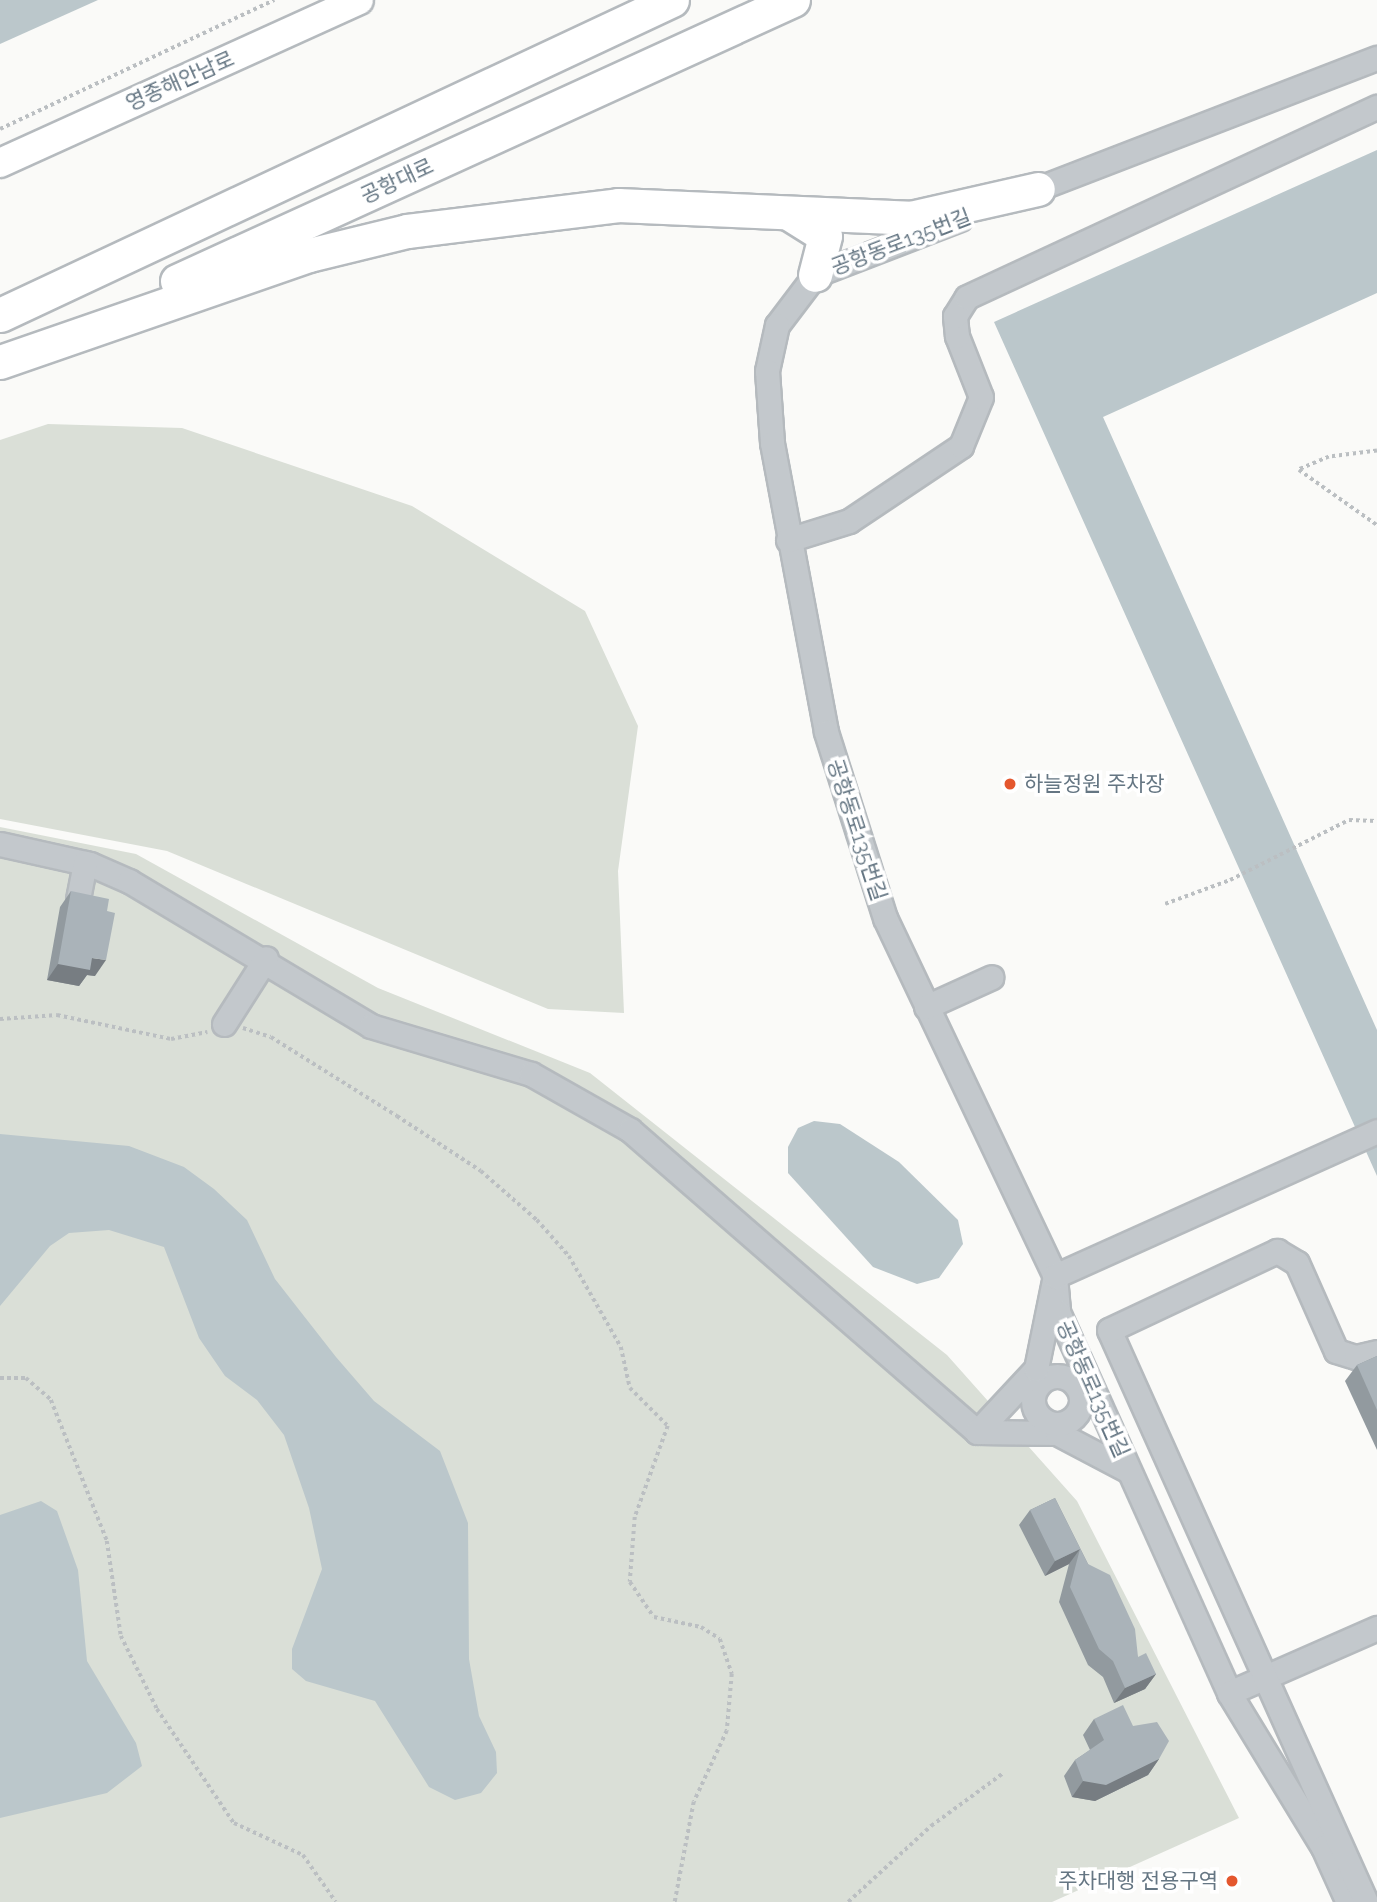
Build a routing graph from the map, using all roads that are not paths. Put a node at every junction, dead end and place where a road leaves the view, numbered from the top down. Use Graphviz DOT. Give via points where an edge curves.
graph roads {
  1 [pos="359,0"];
  2 [pos="672,0"];
  3 [pos="793,0"];
  4 [pos="1377,58"];
  5 [pos="1377,107"];
  6 [pos="0,163"];
  7 [pos="1038,189"];
  8 [pos="788,214"];
  9 [pos="815,275"];
  10 [pos="0,315"];
  11 [pos="0,362"];
  12 [pos="788,540"];
  13 [pos="0,844"];
  14 [pos="85,863"];
  15 [pos="78,899"];
  16 [pos="267,958"];
  17 [pos="992,977"];
  18 [pos="926,1007"];
  19 [pos="224,1024"];
  20 [pos="1377,1130"];
  21 [pos="1055,1276"];
  22 [pos="1377,1352"];
  23 [pos="1034,1382"];
  24 [pos="1084,1386"];
  25 [pos="1058,1429"];
  26 [pos="977,1432"];
  27 [pos="1129,1471"];
  28 [pos="1377,1628"];
  29 [pos="1264,1678"];
  30 [pos="1229,1693"];
  31 [pos="1348,1902"];
  32 [pos="1366,1902"];
  1 -- 6 [label="main road, 영종해안남로"];
  2 -- 10 [label="highway"];
  3 -- 11 [label="highway, 공항대로"];
  4 -- 7 [label="street, 공항동로135번길"];
  5 -- 12 [label="street" via="967,297 955,316 957,336 981,397 961,446 849,521"];
  7 -- 8 [label="highway" via="910,218"];
  7 -- 9 [label="street, 공항동로135번길"];
  8 -- 9 [label="highway" via="825,236"];
  8 -- 11 [label="highway" via="604,206 407,231 309,255"];
  9 -- 12 [label="street, 공항동로135번길" via="776,325 767,371"];
  12 -- 18 [label="street, 공항동로135번길" via="851,820 885,918"];
  13 -- 14 [label="street"];
  14 -- 15 [label="street"];
  14 -- 16 [label="street"];
  16 -- 19 [label="street"];
  16 -- 26 [label="street" via="371,1026 531,1074 630,1129"];
  17 -- 18 [label="street"];
  18 -- 21 [label="street, 공항동로135번길"];
  20 -- 21 [label="street"];
  21 -- 23 [label="street"];
  21 -- 24 [label="street, 공항동로135번길" via="1058,1312"];
  22 -- 29 [label="street" via="1356,1357 1336,1351 1297,1262 1277,1251 1109,1330"];
  23 -- 24 [label="street" via="1059,1376"];
  23 -- 25 [label="street" via="1034,1408"];
  23 -- 26 [label="street"];
  24 -- 25 [label="street" via="1078,1412"];
  24 -- 27 [label="street, 공항동로135번길"];
  25 -- 26 [label="street"];
  25 -- 27 [label="street"];
  27 -- 30 [label="street, 공항동로135번길"];
  28 -- 29 [label="street"];
  29 -- 30 [label="street"];
  29 -- 32 [label="street"];
  30 -- 31 [label="street, 공항동로135번길" via="1323,1847"];
}
